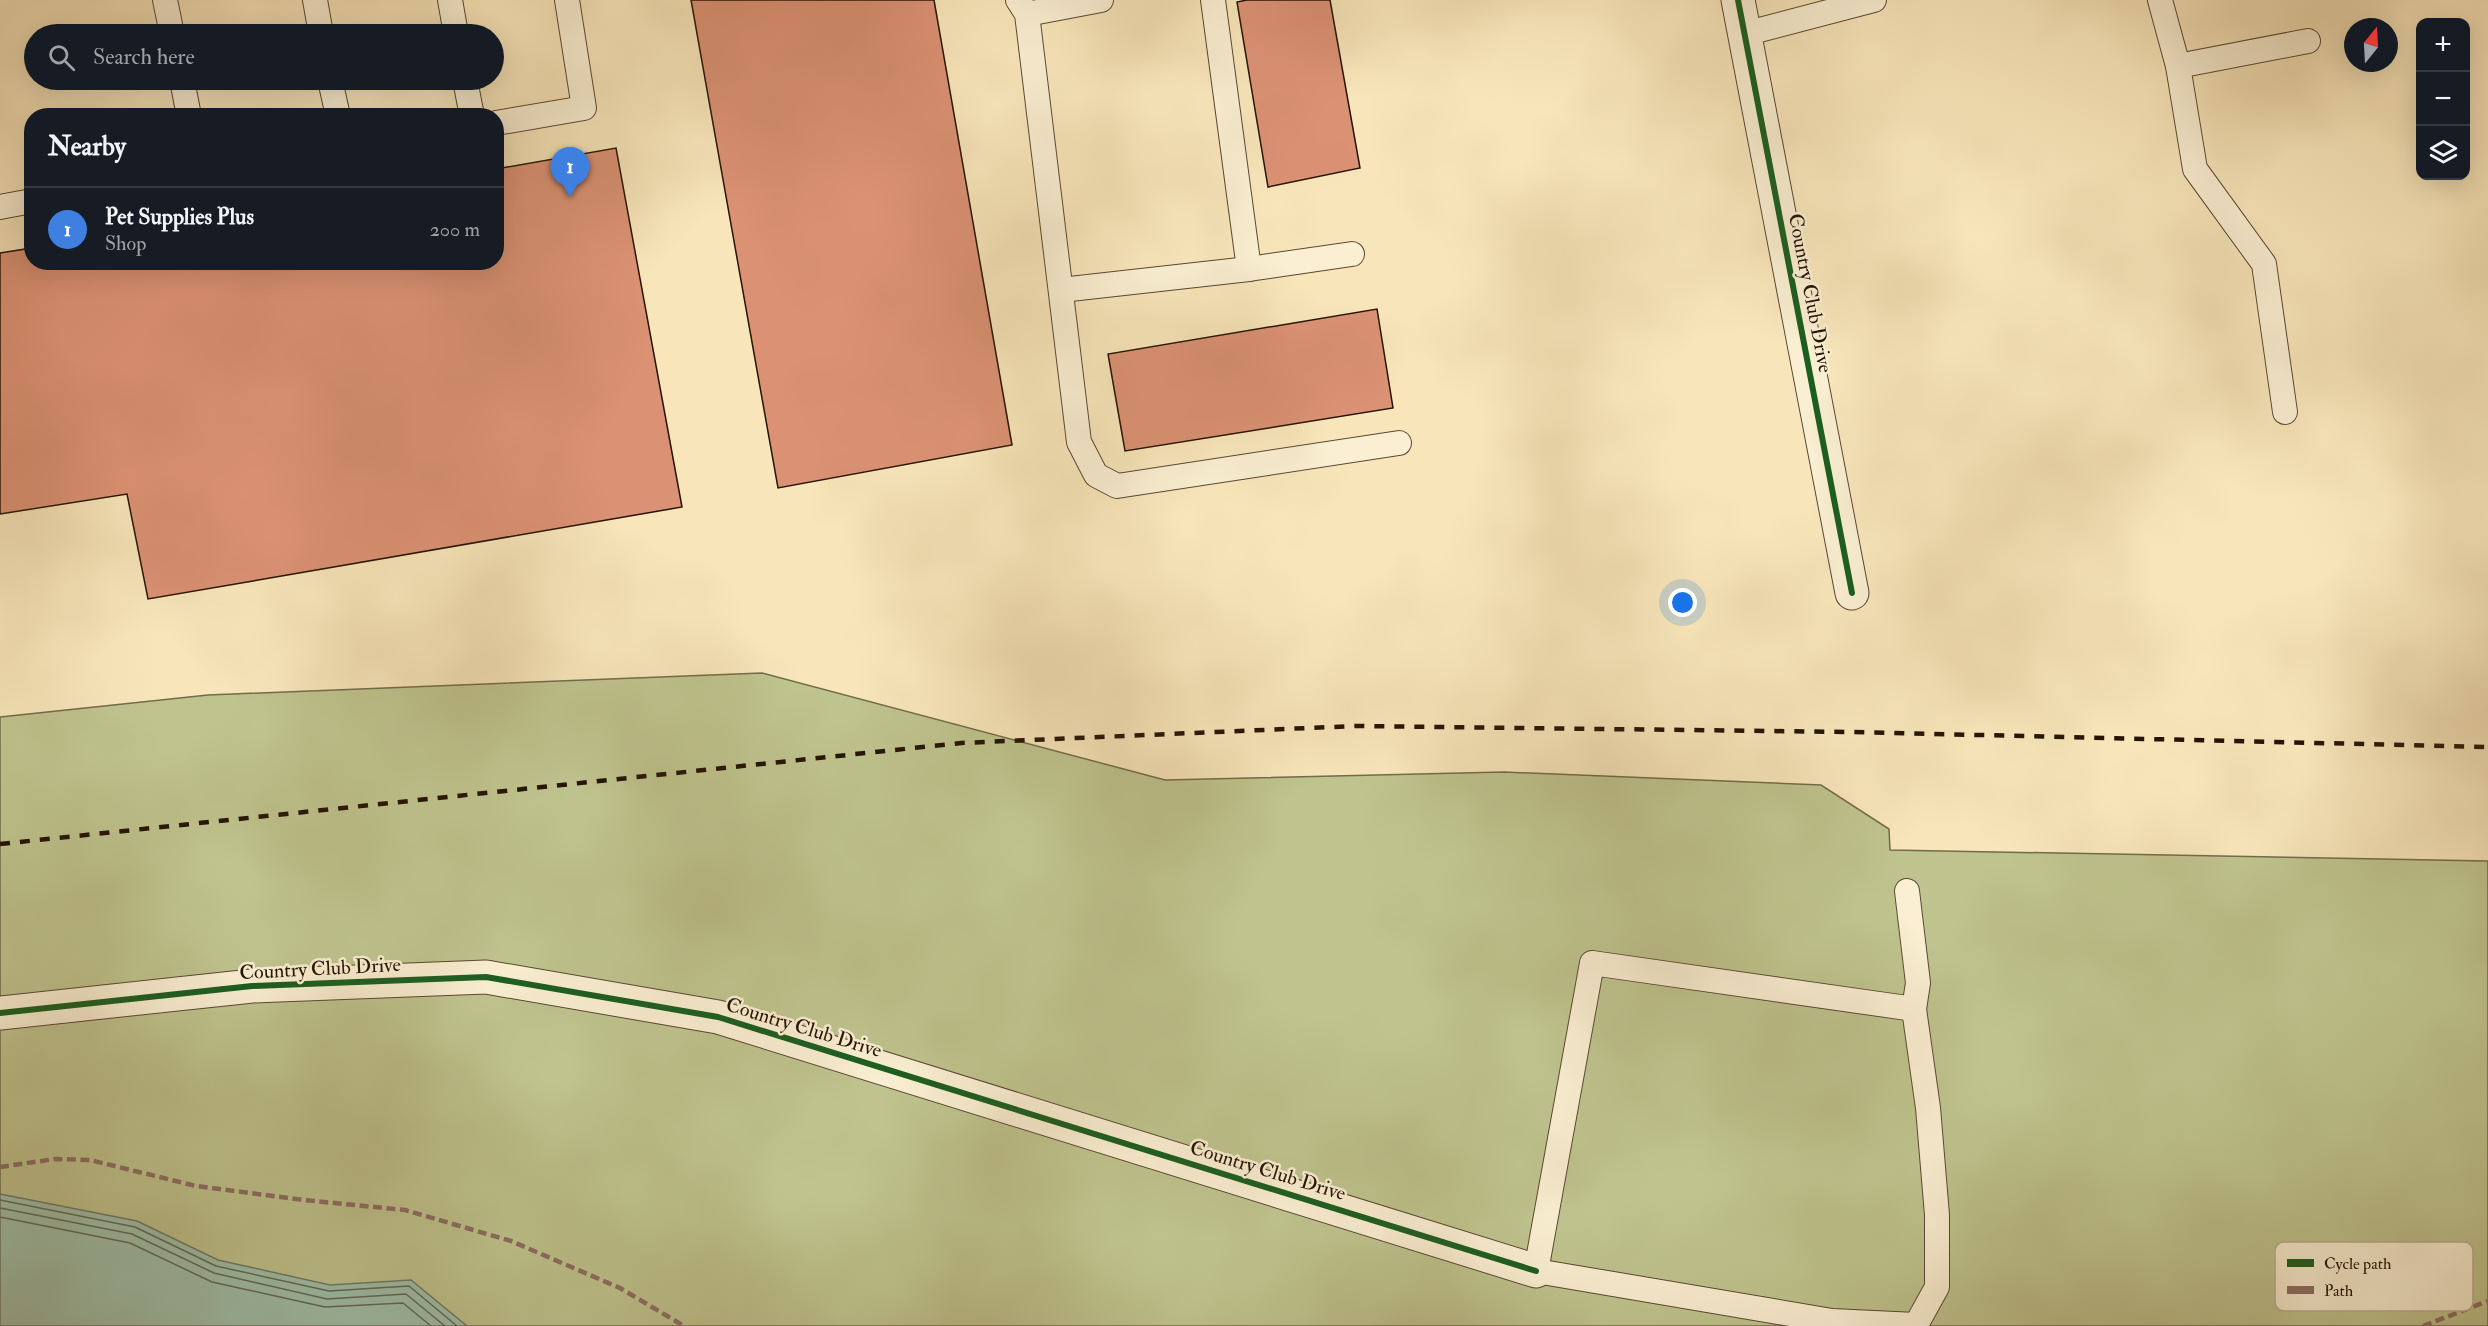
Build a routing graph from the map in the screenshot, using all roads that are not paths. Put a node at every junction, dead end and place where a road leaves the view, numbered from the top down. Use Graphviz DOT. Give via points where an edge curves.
graph roads {
  1 [pos="165,0"];
  2 [pos="315,0"];
  3 [pos="450,0"];
  4 [pos="567,0"];
  5 [pos="1101,0"];
  6 [pos="1213,0"];
  7 [pos="1738,0"];
  8 [pos="1874,0"];
  9 [pos="2160,0"];
  10 [pos="1023,7"];
  11 [pos="170,24"];
  12 [pos="319,24"];
  13 [pos="454,24"];
  14 [pos="1744,34"];
  15 [pos="2308,41"];
  16 [pos="2178,66"];
  17 [pos="184,90"];
  18 [pos="332,90"];
  19 [pos="467,90"];
  20 [pos="187,108"];
  21 [pos="336,108"];
  22 [pos="470,108"];
  23 [pos="504,122"];
  24 [pos="24,202"];
  25 [pos="0,207"];
  26 [pos="1352,254"];
  27 [pos="1249,269"];
  28 [pos="1061,290"];
  29 [pos="2285,412"];
  30 [pos="1399,443"];
  31 [pos="1851,593"];
  32 [pos="1907,891"];
  33 [pos="1914,1009"];
  34 [pos="0,1013"];
  35 [pos="1536,1271"];
  1 -- 11 [label="lane"];
  2 -- 12 [label="lane"];
  3 -- 13 [label="lane"];
  4 -- 23 [label="lane" via="585,108"];
  5 -- 10 [label="lane"];
  6 -- 27 [label="lane"];
  7 -- 14 [label="street, Country Club Drive"];
  8 -- 14 [label="lane"];
  9 -- 16 [label="lane"];
  10 -- 28 [label="lane"];
  14 -- 31 [label="street, Country Club Drive"];
  15 -- 16 [label="lane"];
  16 -- 29 [label="lane" via="2195,169 2264,264"];
  17 -- 20 [label="lane"];
  18 -- 21 [label="lane"];
  19 -- 22 [label="lane"];
  24 -- 25 [label="lane"];
  26 -- 27 [label="lane"];
  27 -- 28 [label="lane"];
  28 -- 30 [label="lane" via="1079,442 1096,476 1117,486"];
  32 -- 33 [label="lane" via="1918,983"];
  33 -- 35 [label="lane" via="1592,963"];
  33 -- 35 [label="lane" via="1937,1215 1937,1287 1916,1325 1832,1321"];
  34 -- 35 [label="street, Country Club Drive" via="252,986 486,976 718,1017"];
}
